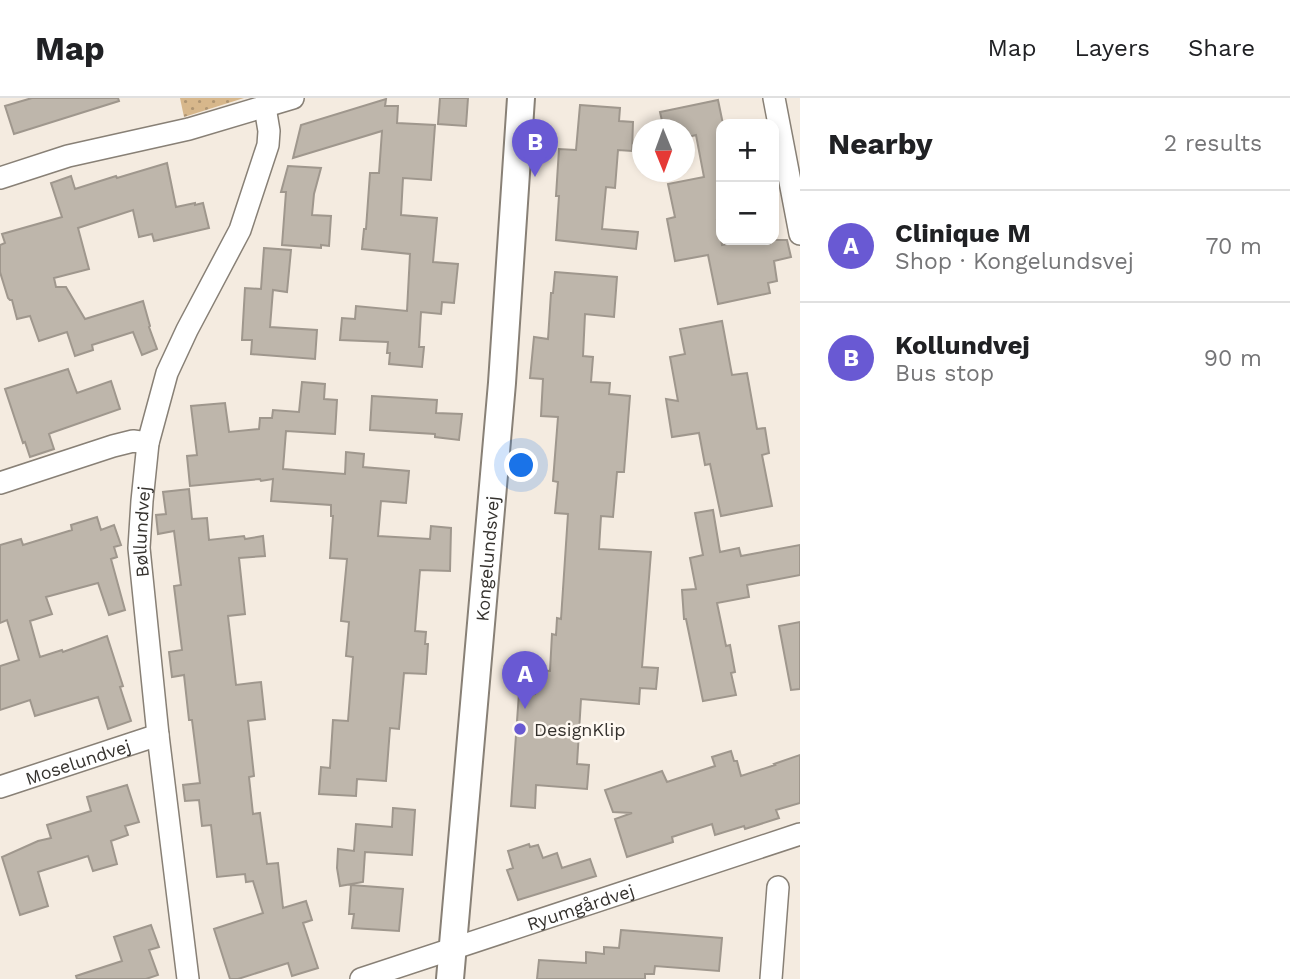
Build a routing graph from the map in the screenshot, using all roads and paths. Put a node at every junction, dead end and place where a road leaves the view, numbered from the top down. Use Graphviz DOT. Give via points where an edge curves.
graph roads {
  1 [pos="293,98"];
  2 [pos="521,98"];
  3 [pos="774,98"];
  4 [pos="265,107"];
  5 [pos="0,178"];
  6 [pos="800,234"];
  7 [pos="148,443"];
  8 [pos="0,483"];
  9 [pos="158,735"];
  10 [pos="0,787"];
  11 [pos="800,834"];
  12 [pos="778,887"];
  13 [pos="453,950"];
  14 [pos="188,979"];
  15 [pos="361,979"];
  16 [pos="450,979"];
  17 [pos="771,979"];
  1 -- 4 [label="street"];
  2 -- 13 [label="street, Kongelundsvej" via="502,383"];
  3 -- 6 [label="street"];
  4 -- 5 [label="street" via="68,156"];
  4 -- 7 [label="street, Bøllundvej" via="268,145 240,230 167,373"];
  7 -- 8 [label="street" via="113,446"];
  7 -- 9 [label="street, Bøllundvej" via="139,548"];
  9 -- 10 [label="street, Moselundvej"];
  9 -- 14 [label="street, Bøllundvej"];
  11 -- 13 [label="street, Ryumgårdvej"];
  12 -- 17 [label="street"];
  13 -- 15 [label="street, Ryumgårdvej"];
  13 -- 16 [label="street, Kongelundsvej"];
}
